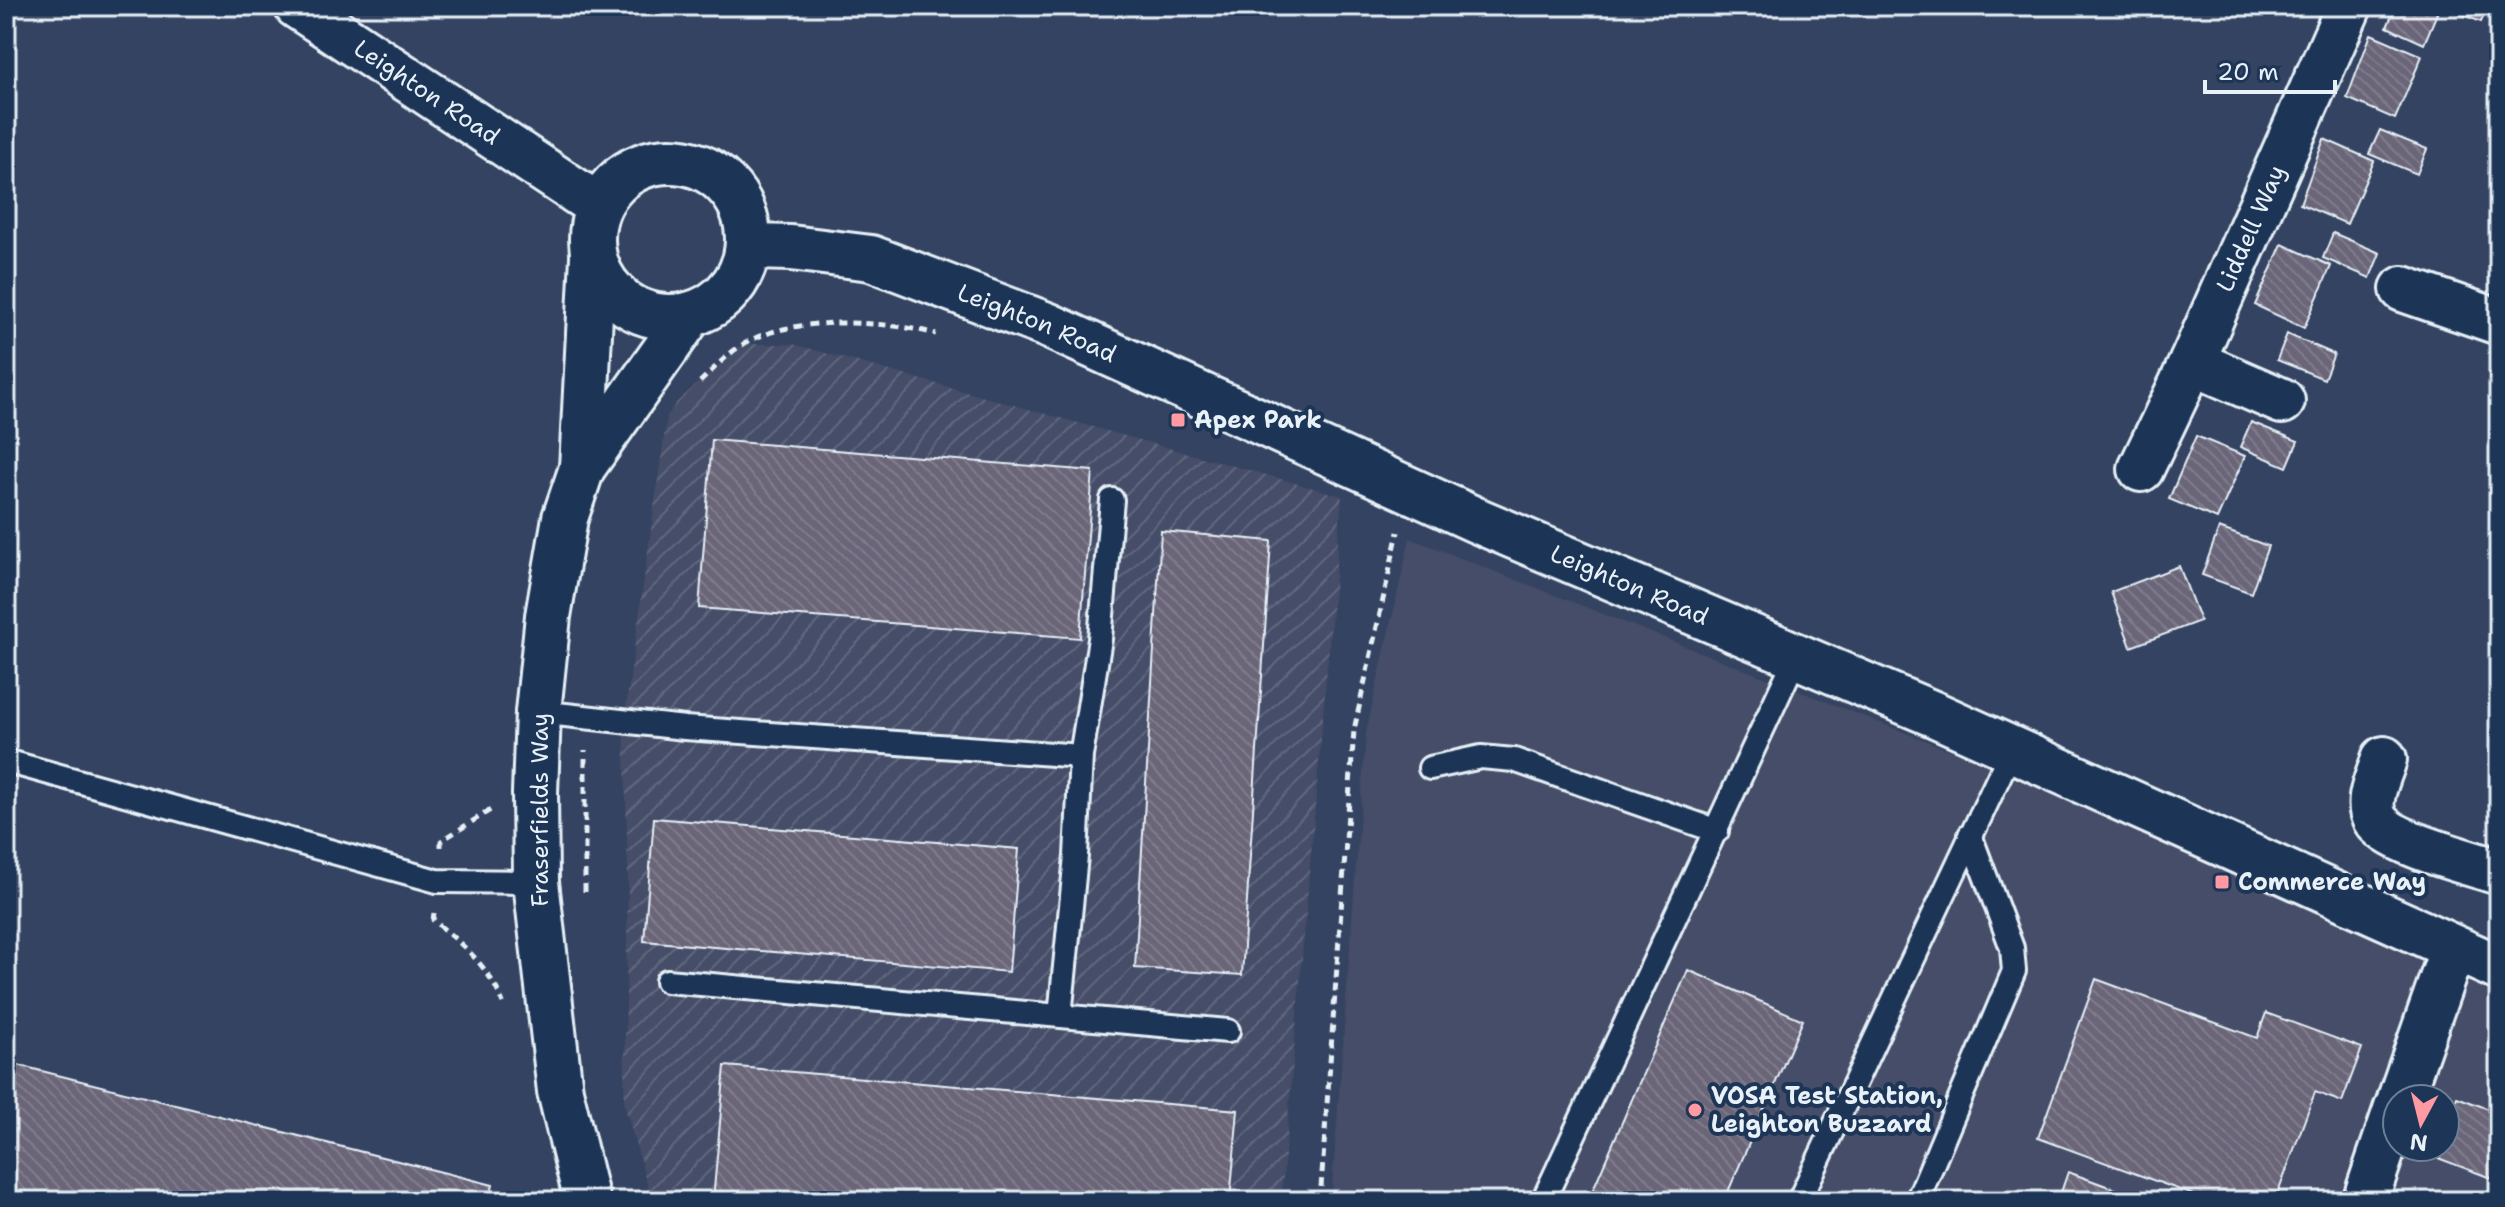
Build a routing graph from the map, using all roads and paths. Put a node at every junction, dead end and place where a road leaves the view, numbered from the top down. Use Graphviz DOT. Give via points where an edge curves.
graph roads {
  1 [pos="297,6"];
  2 [pos="2349,6"];
  3 [pos="598,206"];
  4 [pos="748,247"];
  5 [pos="593,257"];
  6 [pos="2403,289"];
  7 [pos="690,315"];
  8 [pos="2499,322"];
  9 [pos="949,337"];
  10 [pos="2192,362"];
  11 [pos="699,383"];
  12 [pos="2282,401"];
  13 [pos="582,468"];
  14 [pos="2141,469"];
  15 [pos="1112,500"];
  16 [pos="1400,527"];
  17 [pos="1796,657"];
  18 [pos="538,712"];
  19 [pos="585,717"];
  20 [pos="2012,749"];
  21 [pos="1081,756"];
  22 [pos="2384,759"];
  23 [pos="6,761"];
  24 [pos="1430,768"];
  25 [pos="496,797"];
  26 [pos="1717,831"];
  27 [pos="1970,835"];
  28 [pos="2499,872"];
  29 [pos="437,881"];
  30 [pos="536,882"];
  31 [pos="585,904"];
  32 [pos="2453,948"];
  33 [pos="2499,968"];
  34 [pos="667,981"];
  35 [pos="505,1009"];
  36 [pos="1060,1016"];
  37 [pos="1228,1031"];
  38 [pos="2406,1083"];
  39 [pos="2381,1154"];
  40 [pos="587,1201"];
  41 [pos="1320,1201"];
  42 [pos="1543,1201"];
  43 [pos="1799,1201"];
  44 [pos="1917,1201"];
  45 [pos="2365,1201"];
  1 -- 3 [label="street, Leighton Road"];
  2 -- 10 [label="street, Liddell Way"];
  3 -- 4 [label="street" via="612,185 631,171 655,162 691,164 723,181 738,200"];
  3 -- 5 [label="street" via="591,230"];
  4 -- 7 [label="street" via="730,290"];
  4 -- 17 [label="street, Leighton Road" via="871,258 1047,325 1476,520"];
  5 -- 7 [label="street" via="603,281 620,301 666,318"];
  5 -- 13 [label="street, Fraserfields Way"];
  6 -- 8 [label="street"];
  7 -- 13 [label="street, Fraserfields Way"];
  9 -- 11 [label="path" via="856,322 784,330 742,344"];
  10 -- 12 [label="street"];
  10 -- 14 [label="street, Liddell Way"];
  13 -- 18 [label="street, Fraserfields Way" via="565,518"];
  15 -- 21 [label="lane" via="1100,639"];
  16 -- 41 [label="path" via="1354,730"];
  17 -- 20 [label="street, Leighton Road"];
  17 -- 26 [label="lane"];
  18 -- 19 [label="lane"];
  18 -- 30 [label="street, Fraserfields Way"];
  19 -- 21 [label="lane"];
  19 -- 31 [label="path"];
  20 -- 27 [label="lane"];
  20 -- 32 [label="street, Leighton Road"];
  21 -- 36 [label="lane"];
  22 -- 28 [label="street" via="2372,797 2374,818 2389,833"];
  23 -- 29 [label="lane"];
  24 -- 26 [label="lane" via="1481,757 1514,760"];
  25 -- 29 [label="path" via="493,809 441,841"];
  26 -- 42 [label="lane"];
  27 -- 43 [label="lane"];
  27 -- 44 [label="lane" via="2012,948 2014,971"];
  29 -- 30 [label="lane"];
  29 -- 35 [label="path" via="433,920 479,958"];
  30 -- 40 [label="street, Fraserfields Way" via="560,1091"];
  32 -- 33 [label="street, Leighton Road"];
  32 -- 38 [label="street"];
  34 -- 36 [label="lane"];
  36 -- 37 [label="lane"];
  39 -- 45 [label="street"];
}
